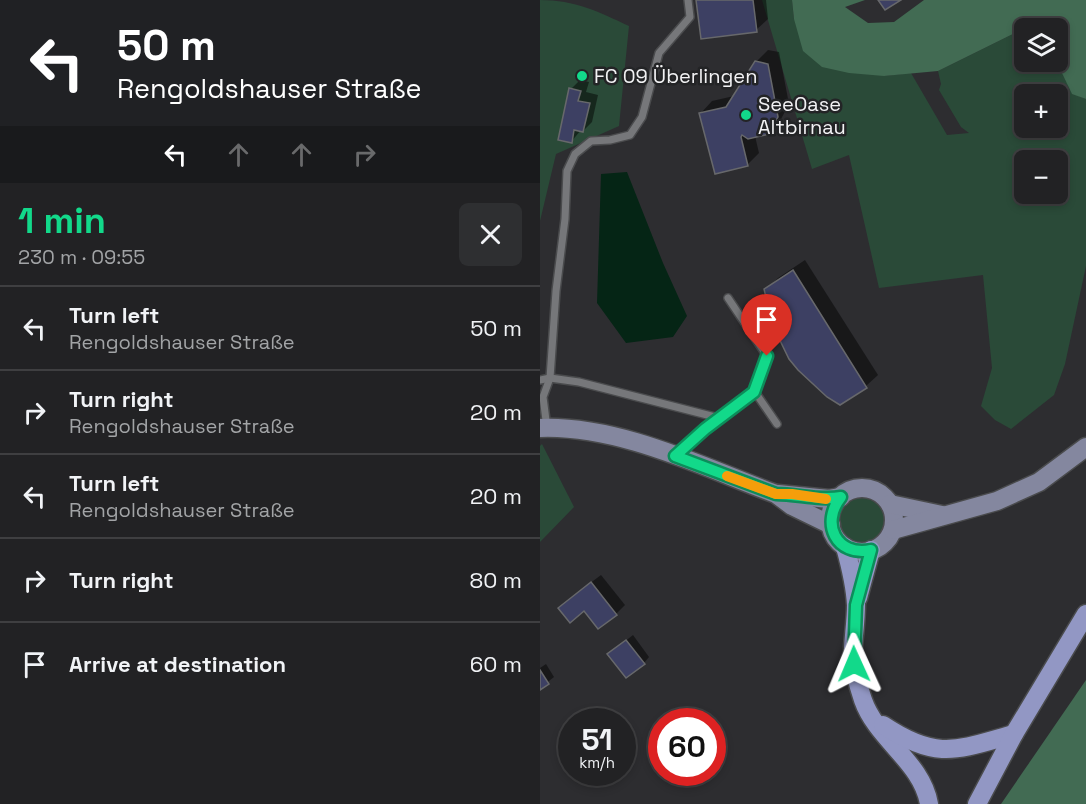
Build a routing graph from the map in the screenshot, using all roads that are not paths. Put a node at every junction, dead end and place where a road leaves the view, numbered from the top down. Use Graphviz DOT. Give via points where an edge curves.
graph roads {
  1 [pos="688,0"];
  2 [pos="728,298"];
  3 [pos="550,378"];
  4 [pos="540,380"];
  5 [pos="754,392"];
  6 [pos="719,418"];
  7 [pos="777,424"];
  8 [pos="544,428"];
  9 [pos="1086,447"];
  10 [pos="675,456"];
  11 [pos="776,494"];
  12 [pos="841,497"];
  13 [pos="890,504"];
  14 [pos="947,516"];
  15 [pos="831,525"];
  16 [pos="893,530"];
  17 [pos="845,547"];
  18 [pos="871,550"];
  19 [pos="856,605"];
  20 [pos="1086,614"];
  21 [pos="1086,633"];
  22 [pos="1060,658"];
  23 [pos="875,720"];
  24 [pos="1014,734"];
  25 [pos="928,804"];
  26 [pos="977,804"];
  1 -- 3 [label="lane" via="690,16 659,53 642,117 630,135 591,141 575,154 567,171"];
  2 -- 5 [label="lane" via="767,356"];
  3 -- 4 [label="lane"];
  3 -- 6 [label="lane"];
  3 -- 8 [label="lane" via="543,397"];
  5 -- 6 [label="lane"];
  5 -- 7 [label="lane"];
  6 -- 10 [label="lane"];
  8 -- 10 [label="street" via="611,436"];
  9 -- 14 [label="street" via="1039,482 997,501"];
  10 -- 11 [label="street"];
  11 -- 12 [label="street"];
  11 -- 15 [label="street"];
  12 -- 13 [label="street" via="863,488 879,493"];
  12 -- 15 [label="street" via="831,514"];
  13 -- 14 [label="street"];
  13 -- 16 [label="street"];
  14 -- 16 [label="street"];
  15 -- 17 [label="street"];
  16 -- 18 [label="street" via="885,543"];
  17 -- 18 [label="street"];
  17 -- 19 [label="main road"];
  18 -- 19 [label="main road"];
  19 -- 23 [label="main road" via="855,677"];
  20 -- 22 [label="main road"];
  21 -- 22 [label="main road"];
  22 -- 24 [label="main road"];
  23 -- 24 [label="main road" via="911,742 938,750 968,748"];
  23 -- 25 [label="main road" via="913,768"];
  24 -- 26 [label="main road"];
}
